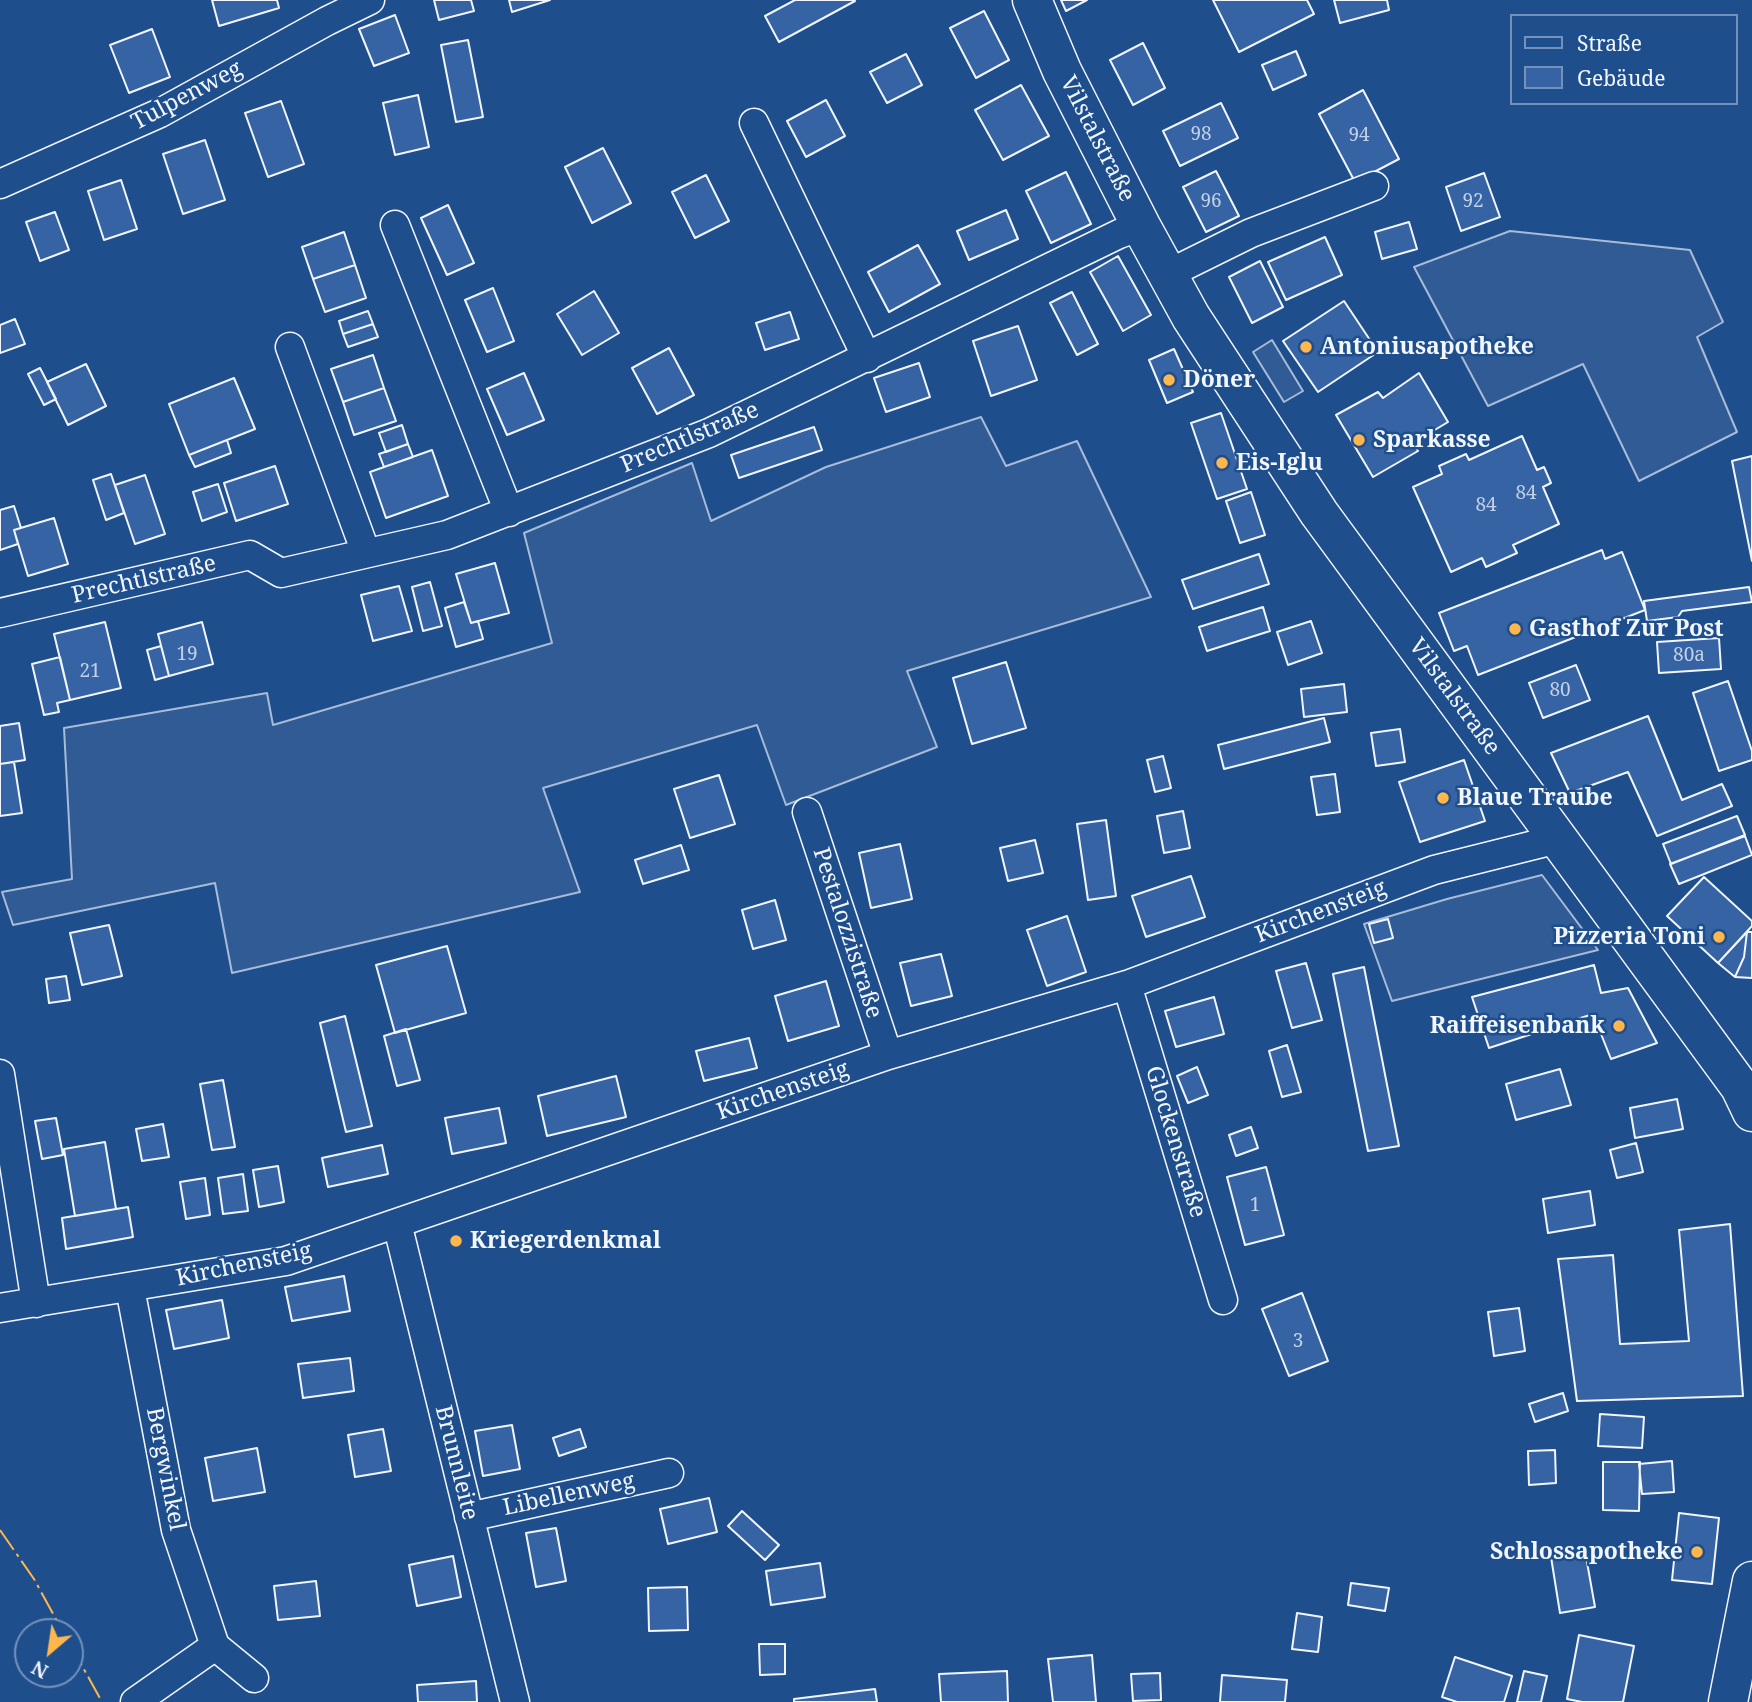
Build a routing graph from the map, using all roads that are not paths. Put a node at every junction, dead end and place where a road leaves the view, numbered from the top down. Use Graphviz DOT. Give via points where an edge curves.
graph roads {
  1 [pos="370,0"];
  2 [pos="1032,0"];
  3 [pos="754,123"];
  4 [pos="0,184"];
  5 [pos="1374,186"];
  6 [pos="395,225"];
  7 [pos="1141,226"];
  8 [pos="1168,274"];
  9 [pos="290,347"];
  10 [pos="867,358"];
  11 [pos="509,512"];
  12 [pos="366,553"];
  13 [pos="0,613"];
  14 [pos="807,812"];
  15 [pos="1558,839"];
  16 [pos="1127,985"];
  17 [pos="887,1055"];
  18 [pos="0,1074"];
  19 [pos="1752,1112"];
  20 [pos="397,1223"];
  21 [pos="130,1288"];
  22 [pos="1223,1300"];
  23 [pos="36,1303"];
  24 [pos="0,1308"];
  25 [pos="669,1473"];
  26 [pos="468,1517"];
  27 [pos="1752,1581"];
  28 [pos="215,1646"];
  29 [pos="254,1678"];
  30 [pos="135,1702"];
  31 [pos="515,1702"];
  32 [pos="1728,1702"];
  1 -- 4 [label="street, Tulpenweg" via="160,113"];
  2 -- 7 [label="main road, Vilstalstraße" via="1062,71"];
  3 -- 10 [label="street"];
  5 -- 8 [label="street" via="1251,233"];
  6 -- 11 [label="street"];
  7 -- 8 [label="main road, Vilstalstraße"];
  7 -- 10 [label="street, Prechtlstraße"];
  8 -- 15 [label="main road, Vilstalstraße" via="1191,317 1320,513"];
  9 -- 12 [label="street"];
  10 -- 11 [label="street, Prechtlstraße" via="709,433"];
  11 -- 12 [label="street, Prechtlstraße" via="447,535"];
  12 -- 13 [label="street, Prechtlstraße" via="281,573 250,555"];
  14 -- 17 [label="street, Pestalozzistraße"];
  15 -- 16 [label="street, Kirchensteig" via="1434,870"];
  15 -- 19 [label="main road, Vilstalstraße" via="1740,1087"];
  16 -- 17 [label="street, Kirchensteig"];
  16 -- 22 [label="street, Glockenstraße"];
  17 -- 20 [label="street, Kirchensteig"];
  18 -- 23 [label="street"];
  20 -- 21 [label="street, Kirchensteig" via="286,1261"];
  20 -- 26 [label="street, Brunnleite"];
  21 -- 23 [label="street, Kirchensteig"];
  21 -- 28 [label="street, Bergwinkel" via="176,1530"];
  23 -- 24 [label="street, Kirchensteig"];
  25 -- 26 [label="street, Libellenweg"];
  26 -- 31 [label="street, Brunnleite"];
  27 -- 32 [label="main road"];
  28 -- 29 [label="street"];
  28 -- 30 [label="street"];
}
